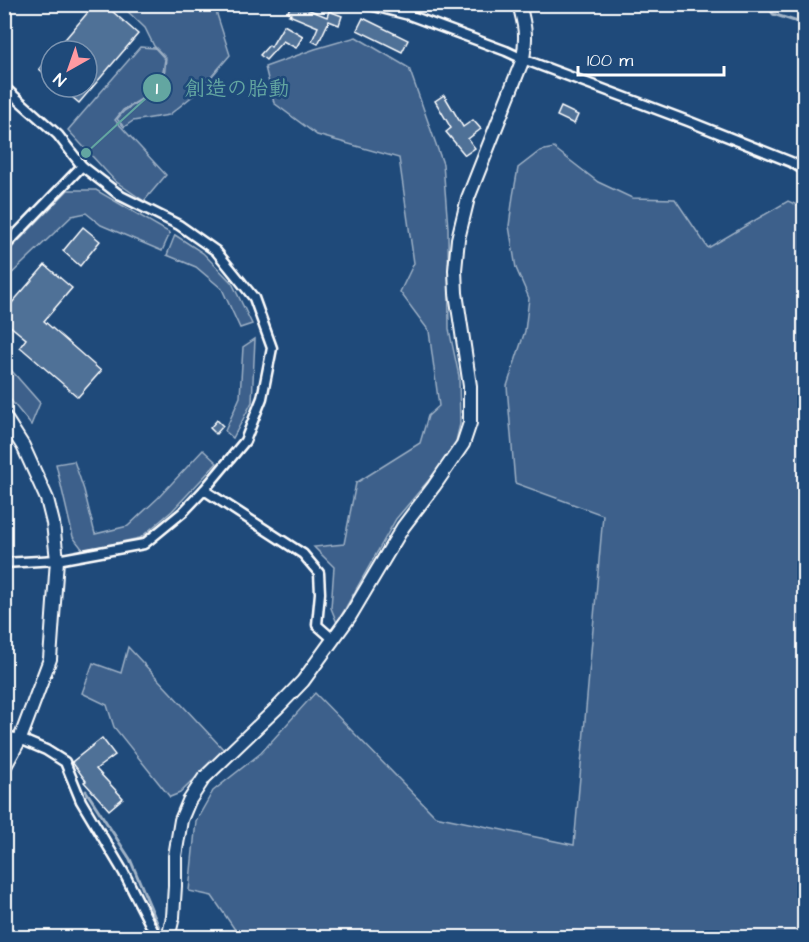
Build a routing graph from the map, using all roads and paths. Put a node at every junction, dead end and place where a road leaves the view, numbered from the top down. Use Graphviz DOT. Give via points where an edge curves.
graph roads {
  1 [pos="366,4"];
  2 [pos="519,4"];
  3 [pos="523,59"];
  4 [pos="4,87"];
  5 [pos="82,166"];
  6 [pos="804,170"];
  7 [pos="4,246"];
  8 [pos="4,416"];
  9 [pos="204,490"];
  10 [pos="57,560"];
  11 [pos="4,564"];
  12 [pos="334,640"];
  13 [pos="4,736"];
  14 [pos="20,739"];
  15 [pos="4,768"];
  16 [pos="157,938"];
  17 [pos="168,938"];
  1 -- 3 [label="street" via="409,15"];
  2 -- 3 [label="street" via="525,24"];
  3 -- 6 [label="street" via="719,133"];
  3 -- 12 [label="street" via="468,198 458,239 456,293 470,386 470,423 463,444 403,527"];
  4 -- 5 [label="street" via="58,135"];
  5 -- 7 [label="street"];
  5 -- 9 [label="street" via="121,196 179,225 216,251 254,298 272,348 262,398 245,441"];
  8 -- 10 [label="street" via="23,446 47,499"];
  9 -- 10 [label="street" via="144,544"];
  9 -- 12 [label="street" via="303,554 319,573 316,625"];
  10 -- 11 [label="street"];
  10 -- 14 [label="street" via="50,659"];
  12 -- 17 [label="street" via="303,681 204,778 189,801 181,820 175,856 173,917"];
  13 -- 14 [label="street"];
  14 -- 15 [label="street"];
  14 -- 16 [label="street" via="65,762 81,801"];
}
